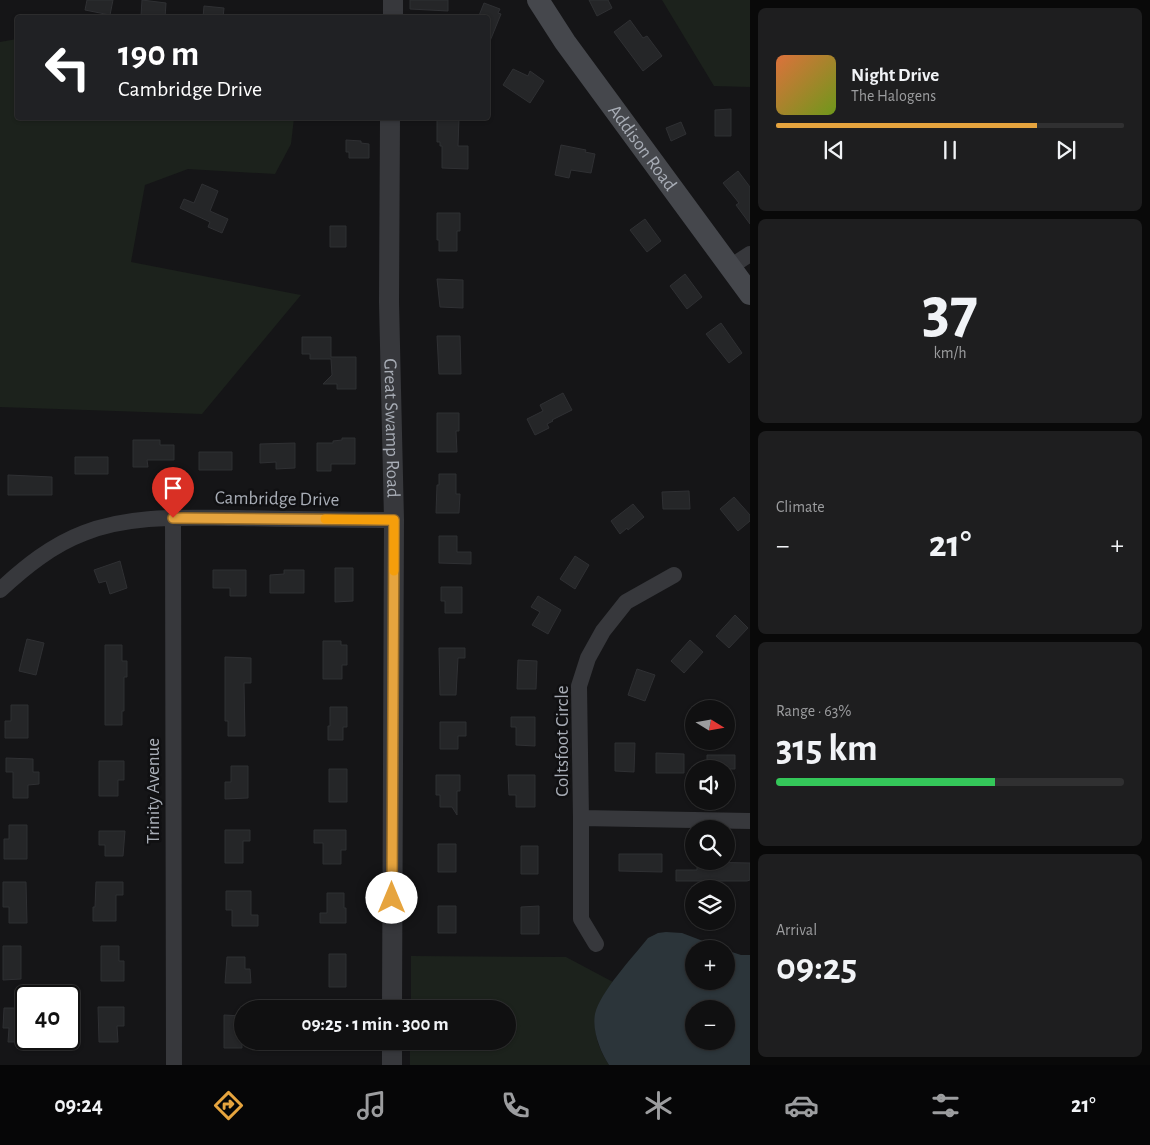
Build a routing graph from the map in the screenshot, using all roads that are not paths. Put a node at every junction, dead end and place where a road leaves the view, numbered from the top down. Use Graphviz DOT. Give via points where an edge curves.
graph roads {
  1 [pos="393,0"];
  2 [pos="538,0"];
  3 [pos="393,15"];
  4 [pos="390,120"];
  5 [pos="750,254"];
  6 [pos="730,267"];
  7 [pos="750,294"];
  8 [pos="173,518"];
  9 [pos="394,520"];
  10 [pos="674,575"];
  11 [pos="0,590"];
  12 [pos="582,818"];
  13 [pos="750,821"];
  14 [pos="596,944"];
  15 [pos="392,1000"];
  16 [pos="392,1050"];
  17 [pos="174,1065"];
  18 [pos="392,1065"];
  1 -- 3 [label="street"];
  2 -- 6 [label="main road, Addison Road" via="565,42"];
  4 -- 9 [label="street, Great Swamp Road" via="389,302"];
  5 -- 6 [label="street"];
  6 -- 7 [label="main road, Addison Road"];
  8 -- 9 [label="street, Cambridge Drive"];
  8 -- 11 [label="street, Cambridge Drive" via="125,522 84,532 53,548"];
  8 -- 17 [label="street, Trinity Avenue"];
  9 -- 15 [label="street, Great Swamp Road"];
  10 -- 12 [label="street, Coltsfoot Circle" via="626,602 603,630 588,658 579,686"];
  12 -- 13 [label="street"];
  12 -- 14 [label="street, Coltsfoot Circle" via="581,919"];
  16 -- 18 [label="street"];
}
